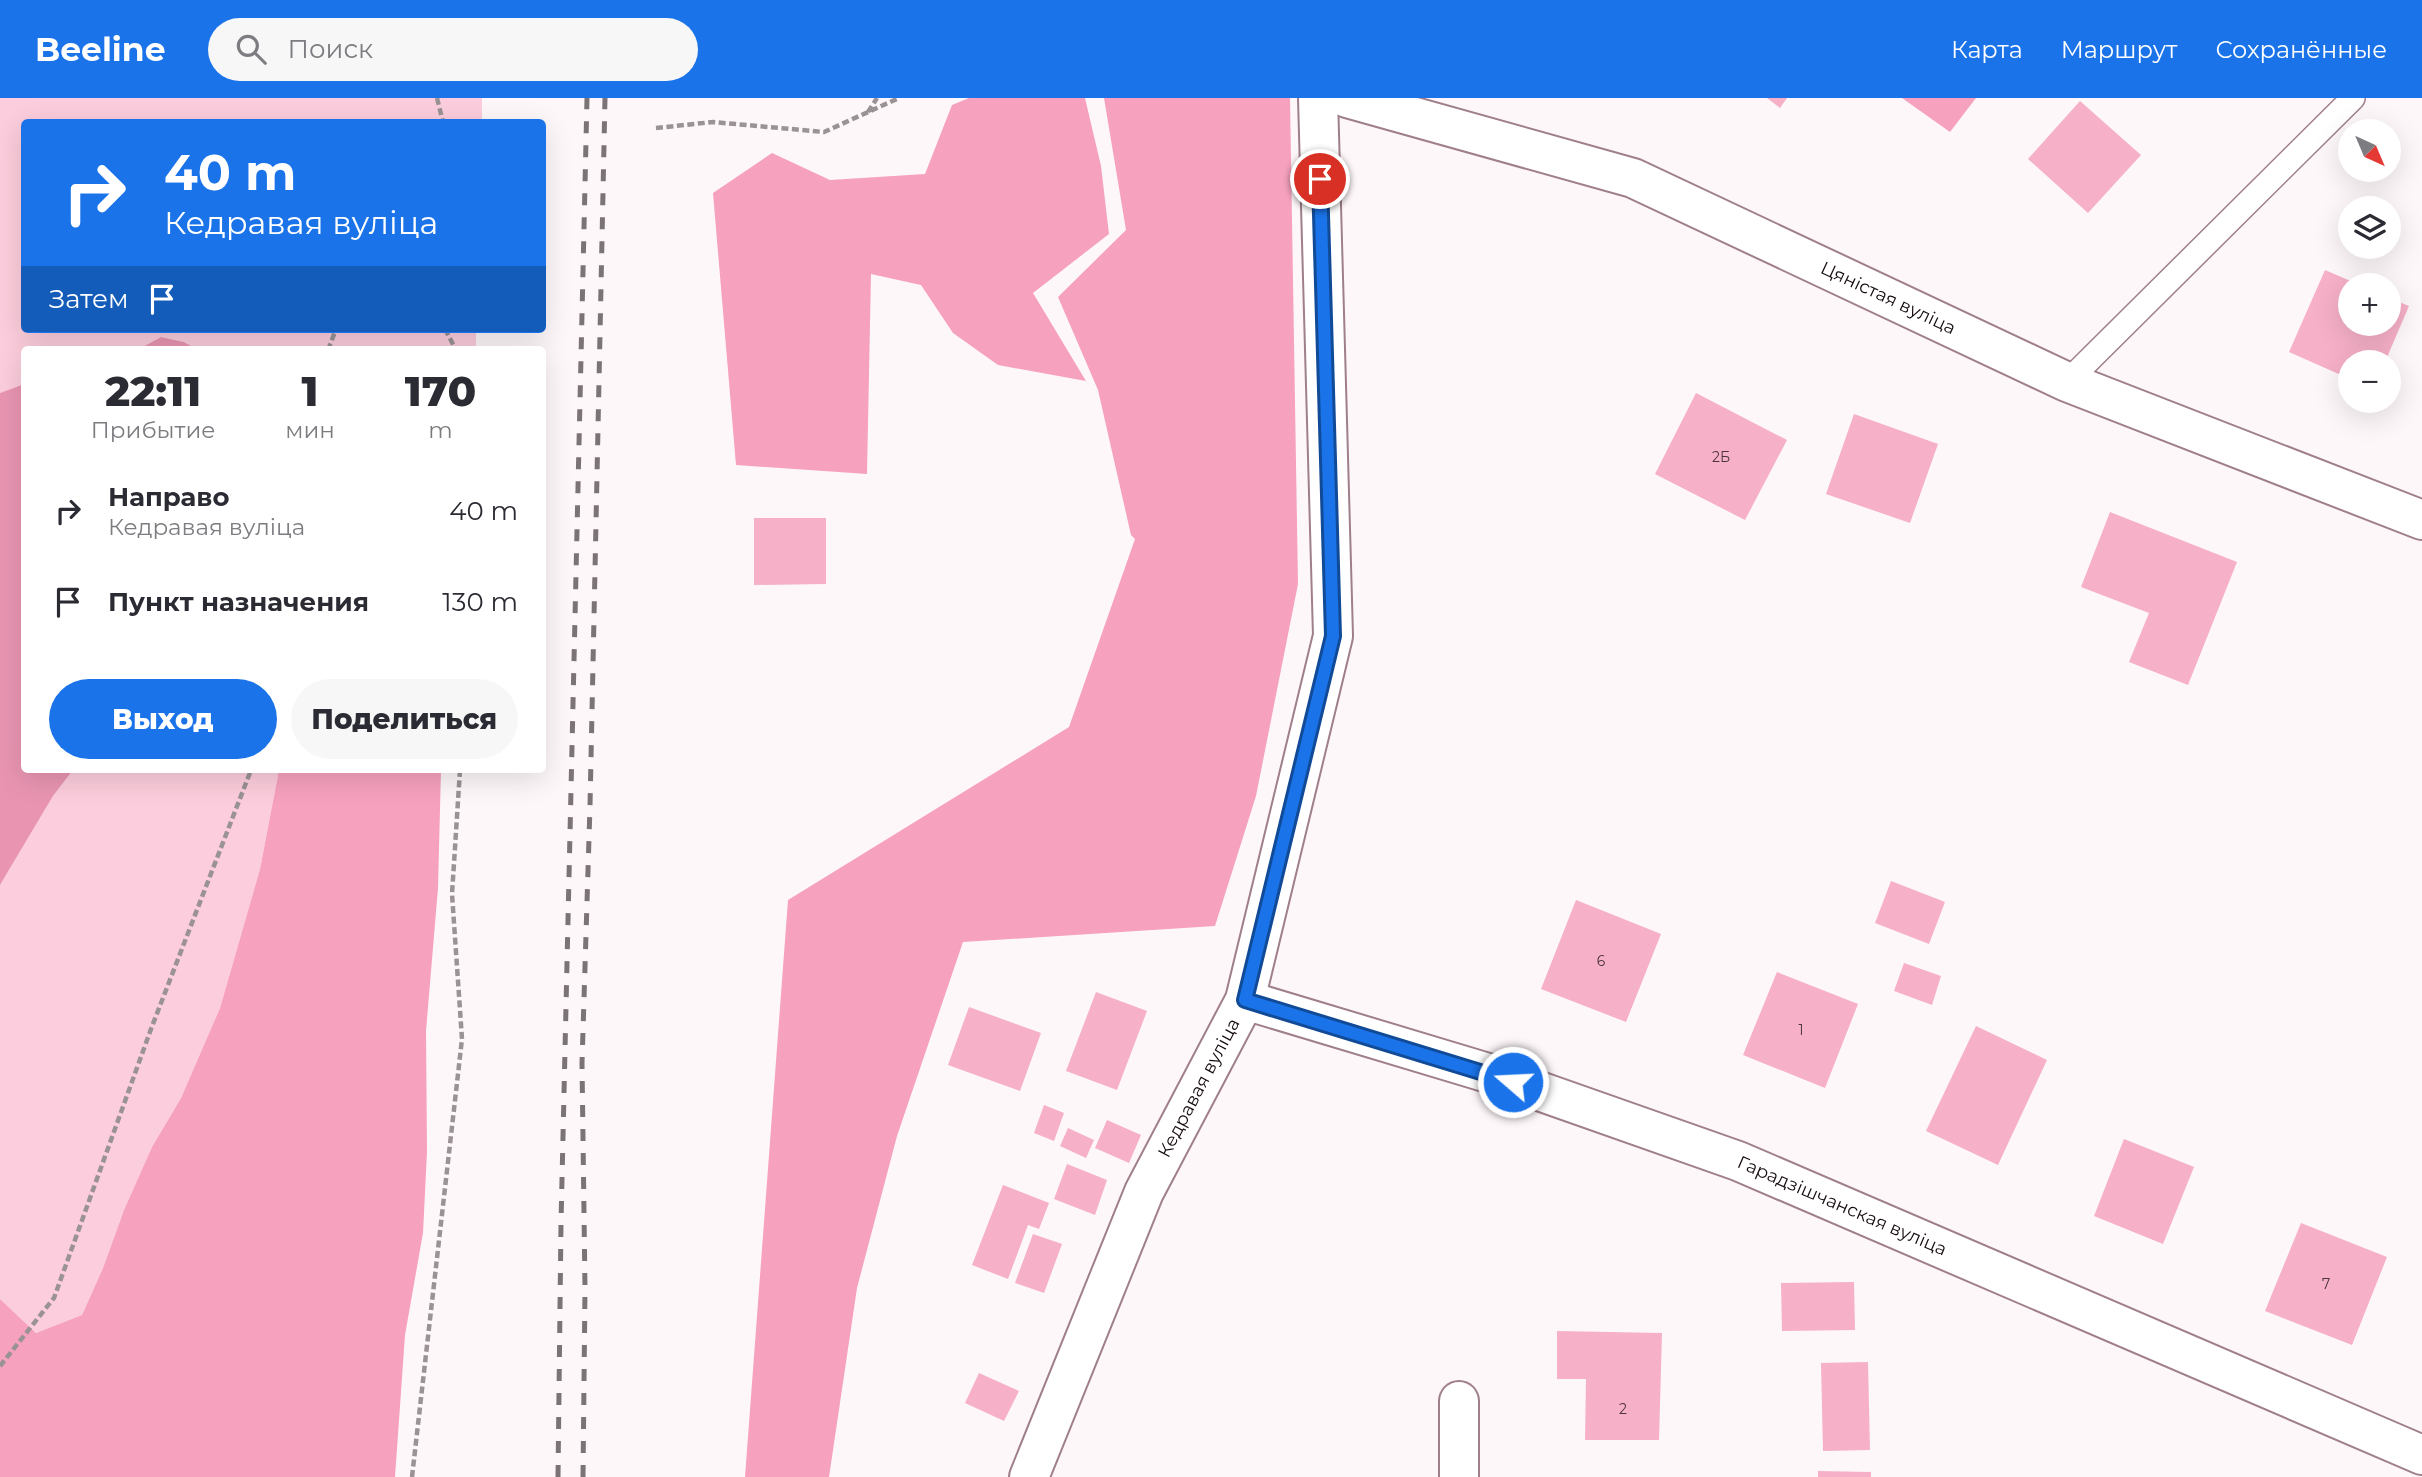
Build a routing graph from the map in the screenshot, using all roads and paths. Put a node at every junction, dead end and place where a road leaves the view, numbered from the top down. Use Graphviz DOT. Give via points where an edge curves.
graph roads {
  1 [pos="437,98"];
  2 [pos="877,98"];
  3 [pos="899,98"];
  4 [pos="1318,98"];
  5 [pos="1347,98"];
  6 [pos="2353,98"];
  7 [pos="867,112"];
  8 [pos="442,119"];
  9 [pos="656,128"];
  10 [pos="2067,382"];
  11 [pos="2422,520"];
  12 [pos="250,773"];
  13 [pos="460,773"];
  14 [pos="1245,1000"];
  15 [pos="0,1367"];
  16 [pos="1459,1401"];
  17 [pos="2422,1455"];
  18 [pos="412,1477"];
  19 [pos="1029,1477"];
  20 [pos="1459,1477"];
  1 -- 8 [label="path"];
  2 -- 7 [label="path"];
  3 -- 7 [label="path"];
  4 -- 14 [label="street, Кедравая вуліца" via="1333,636"];
  5 -- 10 [label="street, Цяністая вуліца" via="1633,178"];
  6 -- 10 [label="lane"];
  7 -- 9 [label="path" via="824,132 713,122"];
  10 -- 11 [label="street, Цяністая вуліца"];
  12 -- 15 [label="path" via="54,1298"];
  13 -- 18 [label="path" via="452,894 462,1039"];
  14 -- 17 [label="street, Гарадзішчанская вуліца" via="1488,1073 1738,1161"];
  14 -- 19 [label="street, Кедравая вуліца" via="1144,1192"];
  16 -- 20 [label="street"];
}
